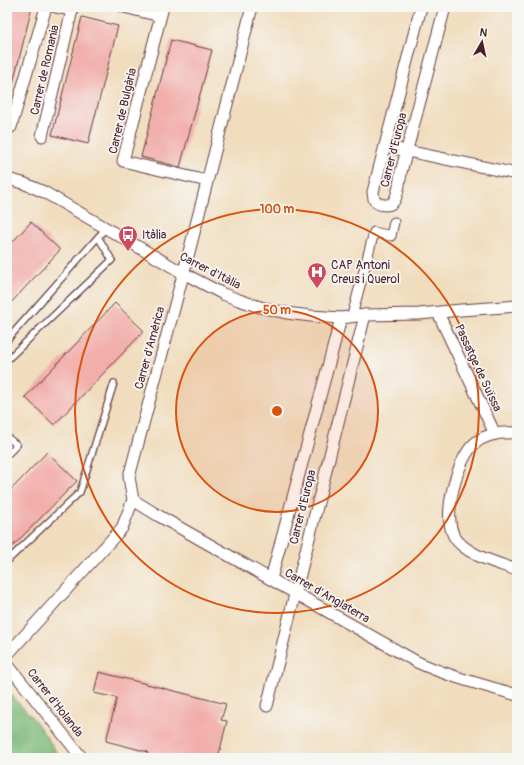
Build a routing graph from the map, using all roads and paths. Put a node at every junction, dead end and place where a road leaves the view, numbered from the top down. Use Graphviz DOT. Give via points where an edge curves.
graph roads {
  1 [pos="46,7"];
  2 [pos="56,7"];
  3 [pos="124,7"];
  4 [pos="252,7"];
  5 [pos="421,7"];
  6 [pos="445,7"];
  7 [pos="73,9"];
  8 [pos="161,12"];
  9 [pos="11,126"];
  10 [pos="42,136"];
  11 [pos="385,146"];
  12 [pos="407,151"];
  13 [pos="517,174"];
  14 [pos="7,180"];
  15 [pos="207,182"];
  16 [pos="394,222"];
  17 [pos="106,228"];
  18 [pos="98,237"];
  19 [pos="183,273"];
  20 [pos="517,306"];
  21 [pos="438,312"];
  22 [pos="365,315"];
  23 [pos="352,316"];
  24 [pos="341,318"];
  25 [pos="7,340"];
  26 [pos="7,353"];
  27 [pos="114,383"];
  28 [pos="517,433"];
  29 [pos="495,434"];
  30 [pos="7,437"];
  31 [pos="7,455"];
  32 [pos="133,500"];
  33 [pos="7,561"];
  34 [pos="517,570"];
  35 [pos="271,578"];
  36 [pos="295,592"];
  37 [pos="7,655"];
  38 [pos="7,664"];
  39 [pos="517,695"];
  40 [pos="266,706"];
  41 [pos="82,758"];
  1 -- 9 [label="street, Carrer de Romania"];
  2 -- 7 [label="street, Carrer de Romania"];
  3 -- 8 [label="street"];
  4 -- 15 [label="street, Carrer d'Amèrica"];
  5 -- 11 [label="street, Carrer d'Europa"];
  6 -- 12 [label="street, Carrer d'Europa"];
  7 -- 10 [label="street, Carrer de Romania"];
  8 -- 15 [label="street, Carrer de Bulgària" via="123,161"];
  11 -- 12 [label="street"];
  11 -- 12 [label="street, Carrer d'Europa" via="373,192 376,202 382,205 388,205 395,199"];
  12 -- 13 [label="street"];
  14 -- 17 [label="street, Carrer d'Itàlia" via="44,192"];
  15 -- 19 [label="street, Carrer d'Amèrica"];
  16 -- 23 [label="street" via="391,236 374,232"];
  17 -- 18 [label="lane"];
  17 -- 19 [label="street, Carrer d'Itàlia"];
  18 -- 25 [label="lane"];
  18 -- 26 [label="lane" via="112,260 9,358"];
  19 -- 24 [label="street, Carrer d'Itàlia" via="223,294 260,307 286,313"];
  19 -- 32 [label="street, Carrer d'Amèrica" via="130,477"];
  20 -- 21 [label="street, Carrer d'Itàlia"];
  21 -- 22 [label="street, Carrer d'Itàlia"];
  21 -- 29 [label="street, Passatge de Suïssa"];
  22 -- 23 [label="street, Carrer d'Itàlia"];
  22 -- 36 [label="street, Carrer d'Europa"];
  23 -- 24 [label="street, Carrer d'Itàlia"];
  24 -- 35 [label="street, Carrer d'Europa"];
  27 -- 33 [label="lane" via="80,492"];
  28 -- 29 [label="street"];
  29 -- 34 [label="street" via="474,444 458,470 449,514 450,525 453,535 470,551"];
  30 -- 31 [label="lane" via="17,445"];
  32 -- 35 [label="street, Carrer d'Anglaterra"];
  32 -- 37 [label="street, Carrer d'Amèrica" via="122,528"];
  35 -- 36 [label="street, Carrer d'Anglaterra"];
  36 -- 39 [label="street, Carrer d'Anglaterra" via="417,662 457,678"];
  36 -- 40 [label="street, Carrer d'Europa"];
  38 -- 41 [label="street, Carrer d'Holanda"];
}
